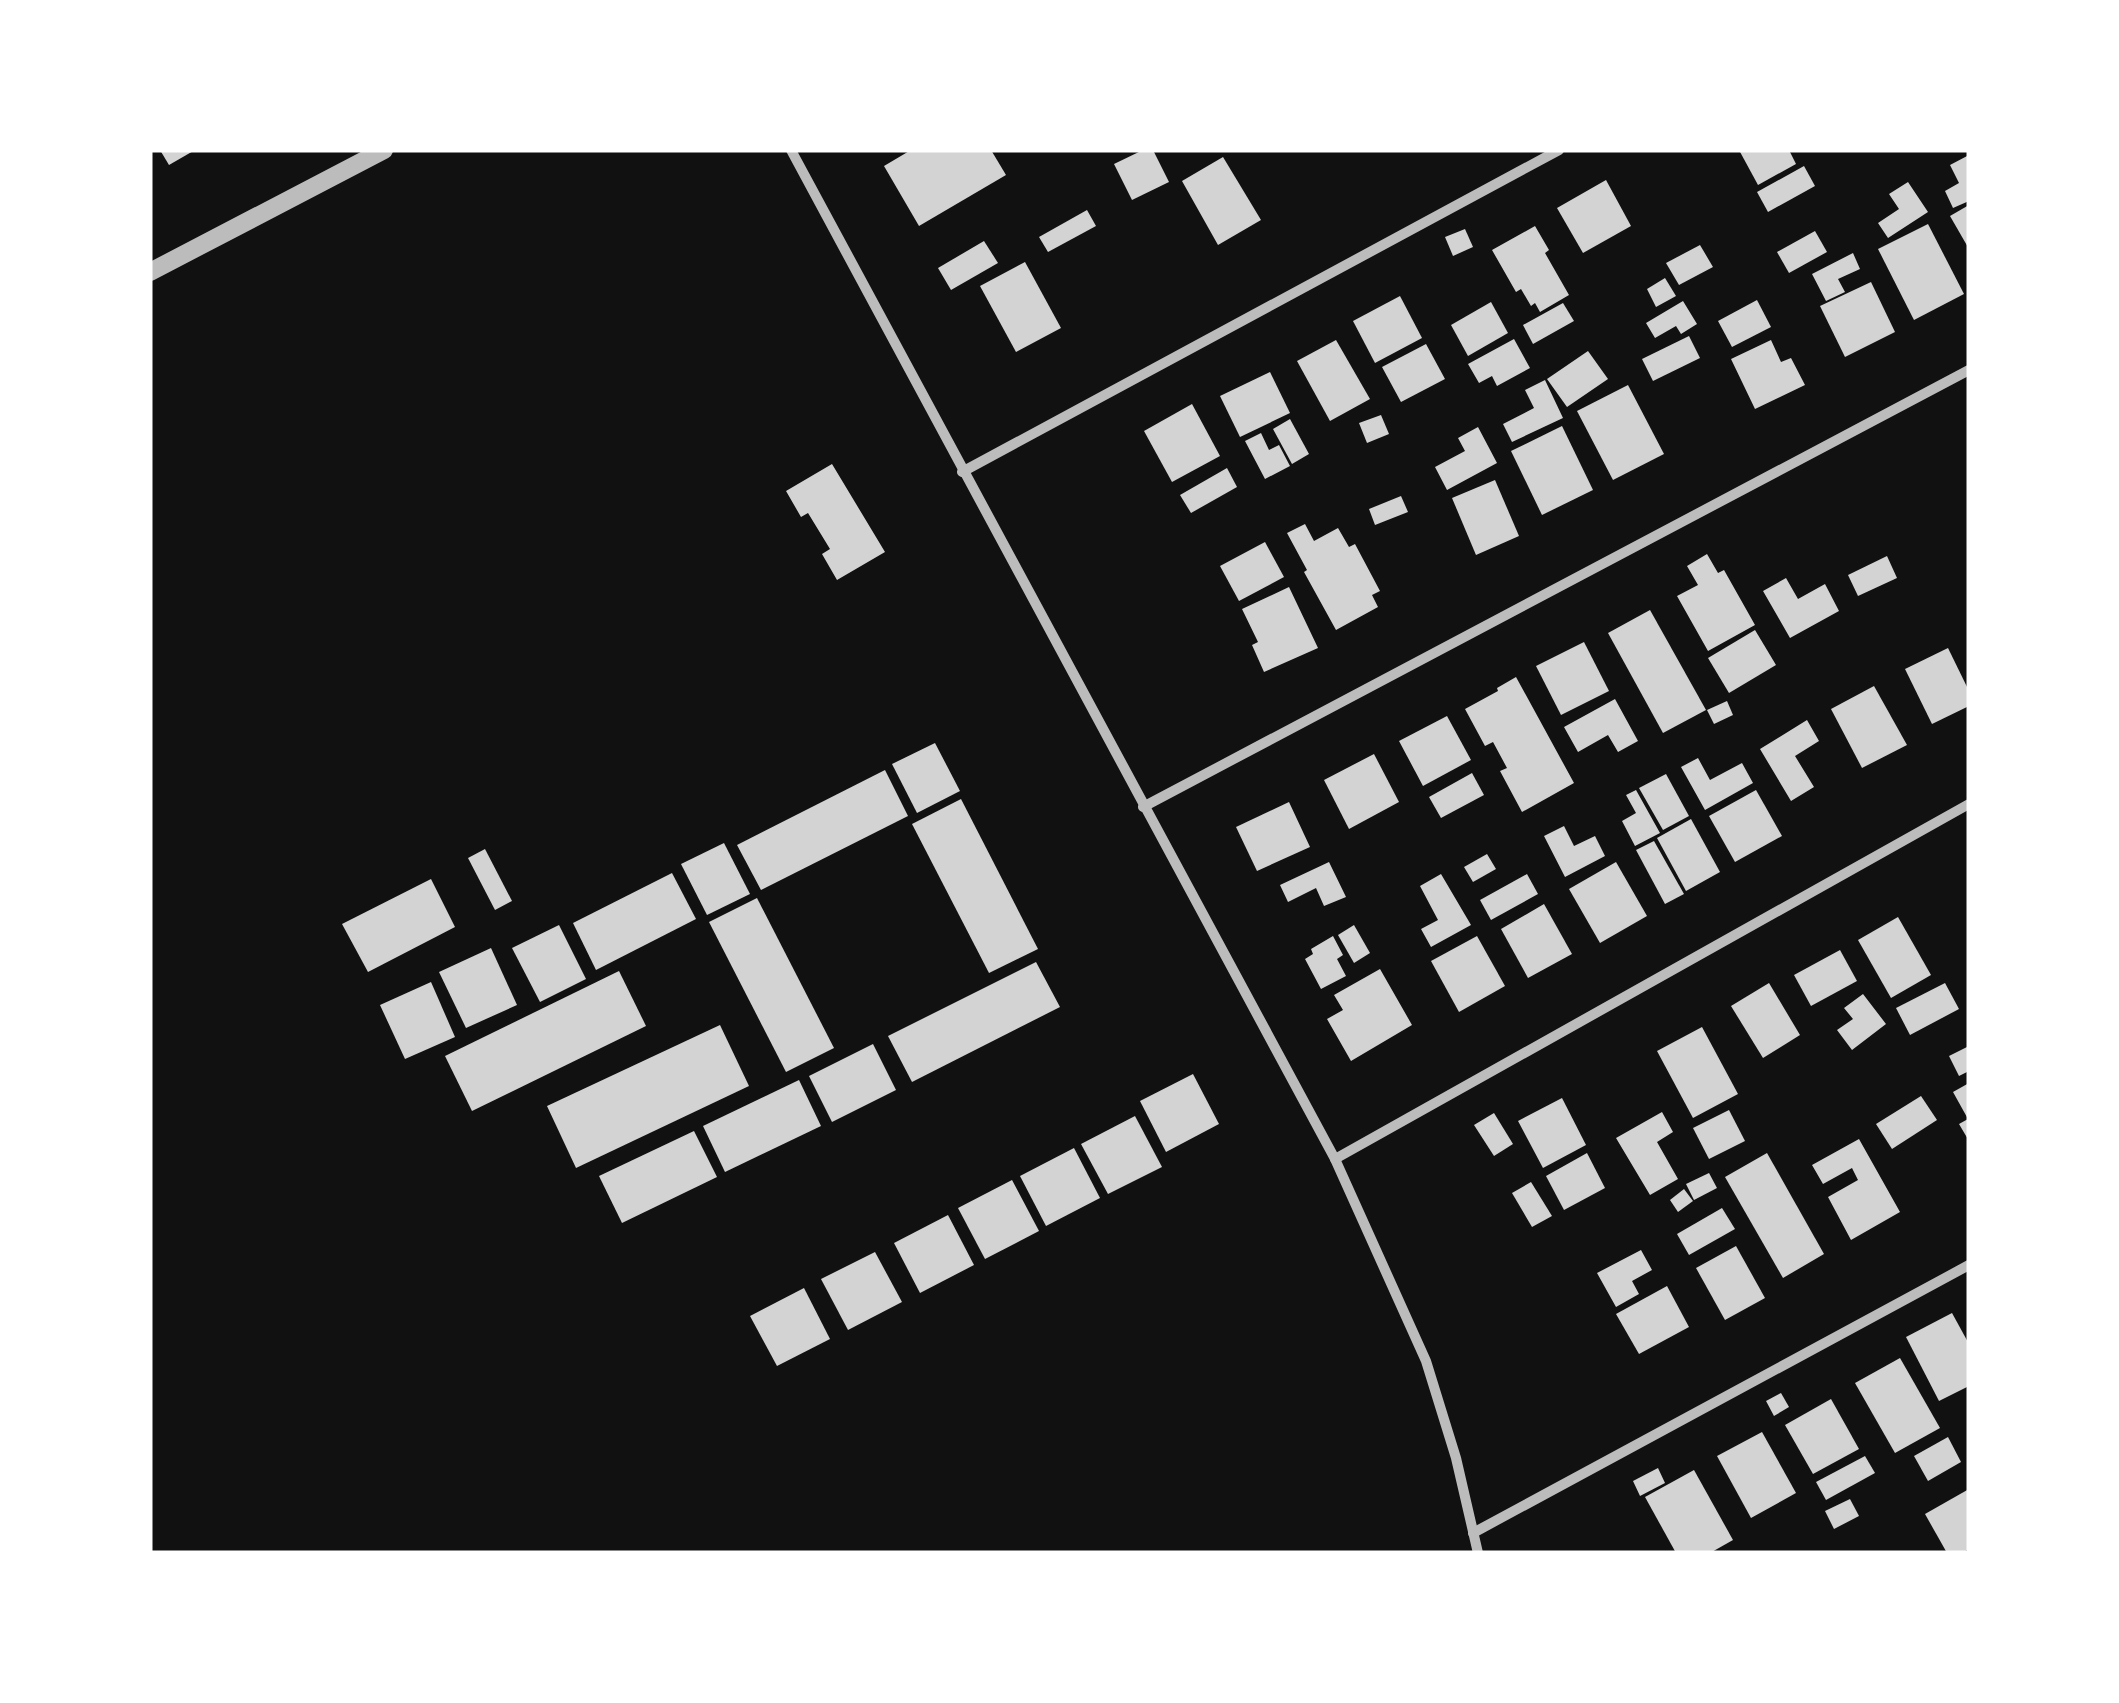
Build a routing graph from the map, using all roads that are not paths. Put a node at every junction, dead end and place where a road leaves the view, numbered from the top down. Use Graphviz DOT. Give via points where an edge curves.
graph roads {
  1 [pos="384,150"];
  2 [pos="791,150"];
  3 [pos="1559,150"];
  4 [pos="150,272"];
  5 [pos="1969,370"];
  6 [pos="962,472"];
  7 [pos="1969,804"];
  8 [pos="1143,807"];
  9 [pos="1334,1159"];
  10 [pos="1969,1266"];
  11 [pos="1472,1533"];
  12 [pos="1478,1553"];
  1 -- 4 [label="street"];
  2 -- 6 [label="street"];
  3 -- 6 [label="street"];
  5 -- 8 [label="street"];
  6 -- 8 [label="street"];
  7 -- 9 [label="street"];
  8 -- 9 [label="street"];
  9 -- 11 [label="street" via="1426,1361"];
  10 -- 11 [label="street"];
  11 -- 12 [label="street"];
}
